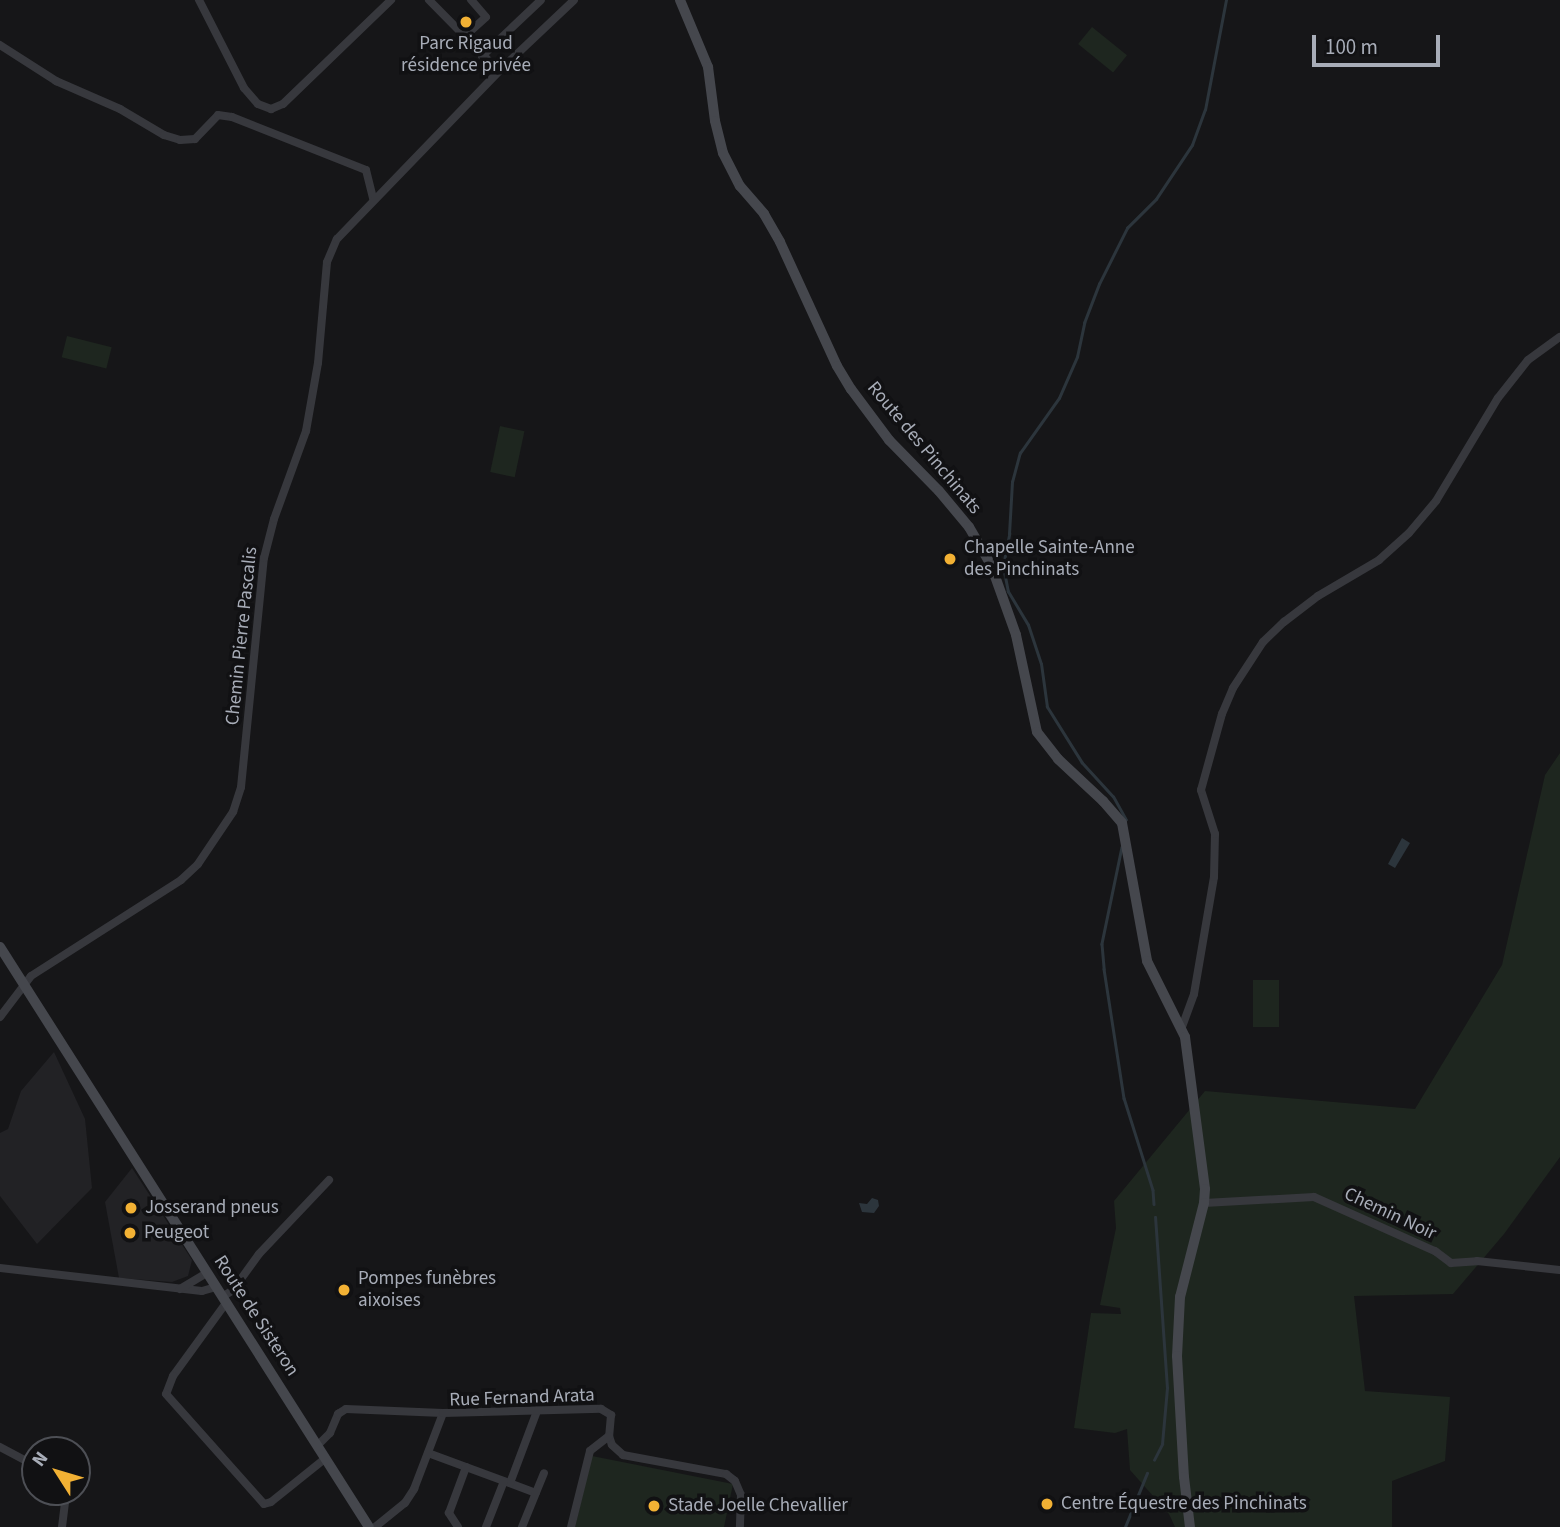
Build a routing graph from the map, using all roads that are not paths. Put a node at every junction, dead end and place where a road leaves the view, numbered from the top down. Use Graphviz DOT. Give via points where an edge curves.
graph roads {
  1 [pos="199,0"];
  2 [pos="391,0"];
  3 [pos="429,0"];
  4 [pos="471,0"];
  5 [pos="541,0"];
  6 [pos="574,0"];
  7 [pos="680,0"];
  8 [pos="465,36"];
  9 [pos="0,45"];
  10 [pos="482,56"];
  11 [pos="499,71"];
  12 [pos="373,200"];
  13 [pos="1560,337"];
  14 [pos="0,947"];
  15 [pos="23,984"];
  16 [pos="0,1017"];
  17 [pos="1182,1027"];
  18 [pos="329,1180"];
  19 [pos="1204,1203"];
  20 [pos="0,1268"];
  21 [pos="1560,1270"];
  22 [pos="207,1273"];
  23 [pos="216,1287"];
  24 [pos="180,1289"];
  25 [pos="224,1300"];
  26 [pos="537,1411"];
  27 [pos="443,1413"];
  28 [pos="609,1436"];
  29 [pos="318,1445"];
  30 [pos="0,1447"];
  31 [pos="428,1453"];
  32 [pos="21,1458"];
  33 [pos="326,1458"];
  34 [pos="466,1467"];
  35 [pos="544,1473"];
  36 [pos="507,1482"];
  37 [pos="536,1493"];
  38 [pos="64,1506"];
  39 [pos="62,1527"];
  40 [pos="372,1527"];
  41 [pos="458,1527"];
  42 [pos="486,1527"];
  43 [pos="522,1527"];
  44 [pos="571,1527"];
  45 [pos="740,1527"];
  46 [pos="1190,1527"];
  1 -- 2 [label="street" via="244,88 258,104 271,110"];
  3 -- 8 [label="street"];
  4 -- 8 [label="street" via="486,17"];
  5 -- 10 [label="street"];
  6 -- 11 [label="street, Chemin Pierre Pascalis"];
  7 -- 17 [label="street, Route des Pinchinats" via="708,67 723,153 740,186 764,214 852,389 889,440 969,527 991,565 1016,635 1037,732 1058,759 1103,800 1123,828 1147,961"];
  8 -- 10 [label="street"];
  9 -- 12 [label="street" via="56,81 120,109 164,135 195,139 218,115 232,117 366,170"];
  10 -- 11 [label="street"];
  11 -- 12 [label="street, Chemin Pierre Pascalis"];
  12 -- 15 [label="street, Chemin Pierre Pascalis" via="337,239 327,261 318,363 306,431 264,558 241,787 233,812 198,864 181,880"];
  13 -- 17 [label="street" via="1528,360 1498,398 1436,501 1409,533 1379,560 1283,622 1263,642 1233,688 1201,790 1215,834 1214,877 1194,994"];
  14 -- 15 [label="street, Route de Sisteron"];
  15 -- 16 [label="street"];
  15 -- 22 [label="street, Route de Sisteron"];
  17 -- 19 [label="street, Route des Pinchinats"];
  18 -- 25 [label="street" via="259,1254"];
  19 -- 21 [label="street, Chemin Noir" via="1314,1197 1435,1251 1451,1263 1477,1261"];
  19 -- 46 [label="street, Route des Pinchinats" via="1185,1270 1177,1356"];
  20 -- 24 [label="street"];
  22 -- 23 [label="street, Route de Sisteron"];
  22 -- 24 [label="street"];
  23 -- 24 [label="street"];
  23 -- 25 [label="street, Route de Sisteron"];
  25 -- 29 [label="street, Route de Sisteron"];
  25 -- 33 [label="street" via="166,1394 264,1504"];
  26 -- 27 [label="street, Rue Fernand Arata"];
  26 -- 28 [label="street, Rue Fernand Arata" via="601,1409 611,1415"];
  26 -- 36 [label="street"];
  27 -- 29 [label="street" via="346,1409"];
  27 -- 31 [label="street, Rue Fernand Arata"];
  28 -- 44 [label="street" via="590,1451"];
  28 -- 45 [label="street" via="624,1455 726,1474 741,1495"];
  29 -- 33 [label="street, Route de Sisteron"];
  30 -- 32 [label="street"];
  31 -- 34 [label="street"];
  31 -- 40 [label="street, Rue Fernand Arata" via="405,1503"];
  33 -- 40 [label="street, Route de Sisteron"];
  34 -- 36 [label="street"];
  34 -- 41 [label="street" via="449,1513"];
  35 -- 37 [label="street"];
  36 -- 37 [label="street"];
  36 -- 42 [label="street"];
  37 -- 43 [label="street"];
  38 -- 39 [label="street"];
}
